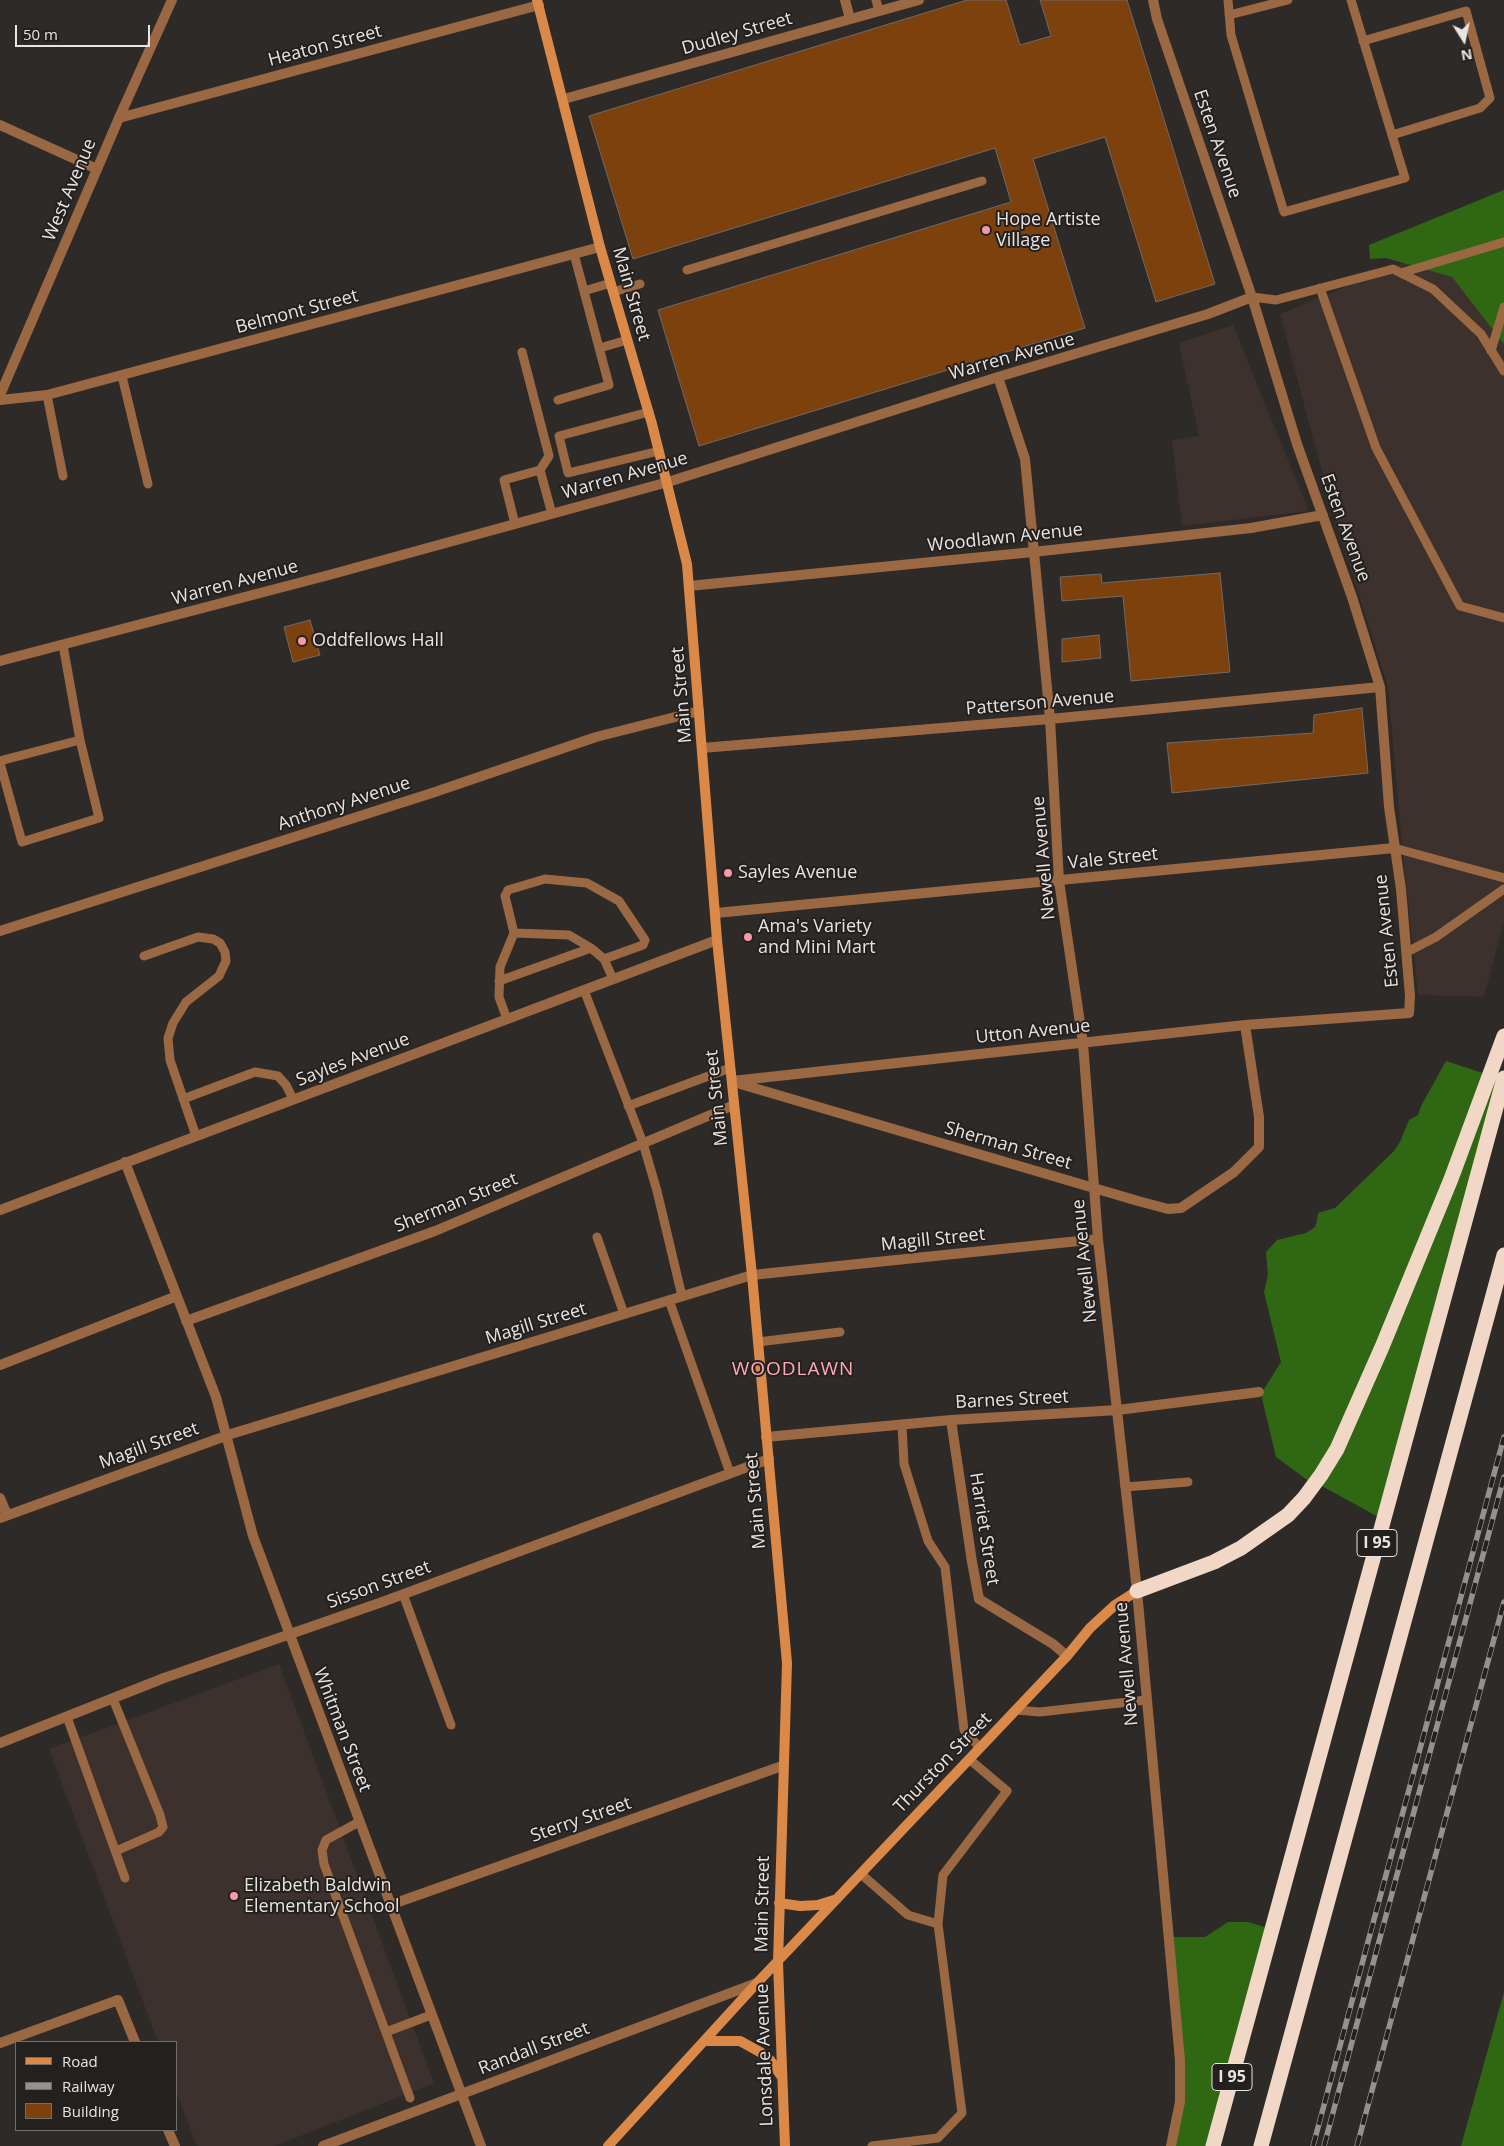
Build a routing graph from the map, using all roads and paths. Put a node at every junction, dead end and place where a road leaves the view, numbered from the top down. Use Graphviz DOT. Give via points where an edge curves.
graph roads {
  1 [pos="172,0"];
  2 [pos="845,0"];
  3 [pos="876,0"];
  4 [pos="919,0"];
  5 [pos="1153,0"];
  6 [pos="1228,0"];
  7 [pos="1288,0"];
  8 [pos="1351,0"];
  9 [pos="538,3"];
  10 [pos="879,11"];
  11 [pos="1229,15"];
  12 [pos="850,20"];
  13 [pos="1363,41"];
  14 [pos="564,99"];
  15 [pos="119,118"];
  16 [pos="0,125"];
  17 [pos="1392,135"];
  18 [pos="97,169"];
  19 [pos="982,181"];
  20 [pos="1504,242"];
  21 [pos="600,247"];
  22 [pos="574,254"];
  23 [pos="687,270"];
  24 [pos="1401,273"];
  25 [pos="640,284"];
  26 [pos="612,288"];
  27 [pos="1320,288"];
  28 [pos="584,291"];
  29 [pos="1252,297"];
  30 [pos="1504,307"];
  31 [pos="627,340"];
  32 [pos="600,348"];
  33 [pos="1491,351"];
  34 [pos="522,352"];
  35 [pos="1504,372"];
  36 [pos="122,376"];
  37 [pos="998,377"];
  38 [pos="0,394"];
  39 [pos="47,395"];
  40 [pos="0,400"];
  41 [pos="558,400"];
  42 [pos="649,412"];
  43 [pos="659,450"];
  44 [pos="540,470"];
  45 [pos="63,476"];
  46 [pos="668,482"];
  47 [pos="148,484"];
  48 [pos="552,514"];
  49 [pos="1323,515"];
  50 [pos="515,524"];
  51 [pos="1033,552"];
  52 [pos="689,586"];
  53 [pos="1504,618"];
  54 [pos="63,645"];
  55 [pos="0,661"];
  56 [pos="1380,687"];
  57 [pos="699,711"];
  58 [pos="1050,719"];
  59 [pos="80,740"];
  60 [pos="702,748"];
  61 [pos="0,762"];
  62 [pos="1394,848"];
  63 [pos="1504,878"];
  64 [pos="1060,881"];
  65 [pos="1504,889"];
  66 [pos="716,913"];
  67 [pos="0,931"];
  68 [pos="514,934"];
  69 [pos="717,940"];
  70 [pos="591,948"];
  71 [pos="1406,952"];
  72 [pos="144,956"];
  73 [pos="604,959"];
  74 [pos="613,979"];
  75 [pos="499,981"];
  76 [pos="584,990"];
  77 [pos="1337,1018"];
  78 [pos="507,1019"];
  79 [pos="1245,1025"];
  80 [pos="1504,1036"];
  81 [pos="1083,1043"];
  82 [pos="730,1068"];
  83 [pos="1504,1078"];
  84 [pos="732,1081"];
  85 [pos="184,1099"];
  86 [pos="293,1099"];
  87 [pos="734,1105"];
  88 [pos="628,1106"];
  89 [pos="196,1136"];
  90 [pos="642,1143"];
  91 [pos="125,1162"];
  92 [pos="1094,1188"];
  93 [pos="0,1210"];
  94 [pos="597,1237"];
  95 [pos="1098,1239"];
  96 [pos="1504,1255"];
  97 [pos="752,1275"];
  98 [pos="177,1296"];
  99 [pos="682,1296"];
  100 [pos="670,1300"];
  101 [pos="624,1314"];
  102 [pos="186,1321"];
  103 [pos="840,1332"];
  104 [pos="758,1342"];
  105 [pos="0,1365"];
  106 [pos="1259,1392"];
  107 [pos="1118,1410"];
  108 [pos="951,1420"];
  109 [pos="902,1425"];
  110 [pos="226,1436"];
  111 [pos="766,1437"];
  112 [pos="769,1459"];
  113 [pos="730,1473"];
  114 [pos="1188,1482"];
  115 [pos="1125,1487"];
  116 [pos="0,1498"];
  117 [pos="3,1517"];
  118 [pos="1136,1591"];
  119 [pos="402,1594"];
  120 [pos="289,1634"];
  121 [pos="1067,1656"];
  122 [pos="113,1699"];
  123 [pos="1146,1700"];
  124 [pos="1016,1710"];
  125 [pos="67,1717"];
  126 [pos="451,1725"];
  127 [pos="0,1742"];
  128 [pos="980,1748"];
  129 [pos="969,1759"];
  130 [pos="782,1766"];
  131 [pos="359,1822"];
  132 [pos="116,1851"];
  133 [pos="861,1874"];
  134 [pos="125,1878"];
  135 [pos="838,1898"];
  136 [pos="779,1904"];
  137 [pos="390,1905"];
  138 [pos="938,1924"];
  139 [pos="778,1963"];
  140 [pos="757,1983"];
  141 [pos="760,2012"];
  142 [pos="431,2015"];
  143 [pos="386,2032"];
  144 [pos="762,2040"];
  145 [pos="135,2041"];
  146 [pos="704,2041"];
  147 [pos="0,2043"];
  148 [pos="782,2077"];
  149 [pos="460,2094"];
  150 [pos="410,2098"];
  151 [pos="168,2131"];
  152 [pos="175,2146"];
  153 [pos="323,2146"];
  154 [pos="481,2146"];
  155 [pos="608,2146"];
  156 [pos="785,2146"];
  157 [pos="872,2146"];
  158 [pos="1171,2146"];
  159 [pos="1213,2146"];
  160 [pos="1261,2146"];
  1 -- 15 [label="street, West Avenue"];
  2 -- 12 [label="street"];
  3 -- 10 [label="lane"];
  4 -- 10 [label="street, Dudley Street"];
  5 -- 29 [label="street, Esten Avenue"];
  6 -- 11 [label="lane"];
  7 -- 11 [label="lane"];
  8 -- 13 [label="lane"];
  9 -- 14 [label="main road, Main Street"];
  9 -- 15 [label="street, Heaton Street"];
  10 -- 12 [label="street, Dudley Street"];
  11 -- 17 [label="lane" via="1231,35 1284,212 1406,178"];
  12 -- 14 [label="street, Dudley Street"];
  13 -- 17 [label="lane"];
  13 -- 17 [label="lane" via="1466,10 1490,98 1480,108"];
  14 -- 21 [label="main road, Main Street"];
  15 -- 18 [label="street, West Avenue"];
  16 -- 18 [label="street"];
  18 -- 38 [label="street, West Avenue"];
  19 -- 23 [label="lane"];
  20 -- 24 [label="lane"];
  21 -- 22 [label="street, Belmont Street"];
  21 -- 26 [label="main road, Main Street"];
  22 -- 28 [label="lane"];
  22 -- 36 [label="street, Belmont Street"];
  24 -- 27 [label="lane" via="1392,269"];
  24 -- 33 [label="lane" via="1433,289 1481,334"];
  25 -- 26 [label="lane"];
  26 -- 28 [label="lane"];
  26 -- 31 [label="main road, Main Street"];
  27 -- 29 [label="lane" via="1276,300"];
  27 -- 53 [label="lane" via="1376,448 1460,606"];
  28 -- 32 [label="lane"];
  29 -- 37 [label="street, Warren Avenue" via="1189,320"];
  29 -- 49 [label="street, Esten Avenue" via="1297,444"];
  30 -- 33 [label="lane"];
  31 -- 32 [label="lane"];
  31 -- 42 [label="main road, Main Street"];
  32 -- 41 [label="lane" via="609,385"];
  33 -- 35 [label="lane"];
  34 -- 44 [label="lane" via="548,456"];
  36 -- 39 [label="street, Belmont Street"];
  36 -- 47 [label="lane"];
  37 -- 46 [label="street, Warren Avenue"];
  37 -- 51 [label="street, Newell Avenue" via="1025,459"];
  39 -- 40 [label="street, Belmont Street"];
  39 -- 45 [label="lane"];
  42 -- 43 [label="main road, Main Street"];
  42 -- 43 [label="lane" via="559,436 568,473"];
  43 -- 46 [label="main road, Main Street"];
  44 -- 48 [label="lane"];
  44 -- 50 [label="lane" via="504,480"];
  46 -- 48 [label="street, Warren Avenue"];
  46 -- 52 [label="main road, Main Street"];
  48 -- 50 [label="street, Warren Avenue"];
  49 -- 51 [label="street, Woodlawn Avenue" via="1251,528"];
  49 -- 56 [label="street, Esten Avenue"];
  50 -- 54 [label="street, Warren Avenue"];
  51 -- 52 [label="street, Woodlawn Avenue"];
  51 -- 58 [label="street, Newell Avenue"];
  52 -- 57 [label="main road, Main Street"];
  54 -- 55 [label="street, Warren Avenue"];
  54 -- 59 [label="lane"];
  56 -- 58 [label="street, Patterson Avenue"];
  56 -- 62 [label="street, Esten Avenue"];
  57 -- 60 [label="main road, Main Street"];
  57 -- 67 [label="street, Anthony Avenue" via="596,737"];
  58 -- 60 [label="street, Patterson Avenue"];
  58 -- 64 [label="street, Newell Avenue"];
  59 -- 61 [label="lane"];
  59 -- 61 [label="lane" via="99,818 22,842"];
  60 -- 66 [label="main road, Main Street"];
  62 -- 63 [label="lane"];
  62 -- 64 [label="street, Vale Street"];
  62 -- 71 [label="street, Esten Avenue" via="1402,889"];
  64 -- 66 [label="street, Vale Street"];
  64 -- 81 [label="street, Newell Avenue"];
  65 -- 71 [label="lane" via="1436,937"];
  66 -- 69 [label="main road, Main Street"];
  68 -- 70 [label="lane" via="568,935"];
  68 -- 73 [label="lane" via="505,896 508,890 545,879 587,883 619,901 645,940 643,945"];
  68 -- 75 [label="lane" via="500,967"];
  69 -- 74 [label="street, Sayles Avenue"];
  69 -- 82 [label="main road, Main Street"];
  70 -- 73 [label="lane"];
  70 -- 75 [label="lane"];
  71 -- 77 [label="street, Esten Avenue" via="1410,1013"];
  72 -- 85 [label="lane" via="198,937 213,938 225,952 226,961 219,976 186,1002 168,1038 170,1060"];
  73 -- 74 [label="lane"];
  74 -- 76 [label="street, Sayles Avenue"];
  75 -- 78 [label="lane" via="498,997"];
  76 -- 78 [label="street, Sayles Avenue"];
  76 -- 88 [label="lane"];
  77 -- 79 [label="street, Utton Avenue"];
  78 -- 86 [label="street, Sayles Avenue"];
  79 -- 81 [label="street, Utton Avenue"];
  79 -- 92 [label="street, Sherman Street" via="1259,1117 1259,1147 1234,1172 1181,1208 1168,1209"];
  80 -- 118 [label="highway" via="1451,1180 1382,1347 1337,1450 1321,1476 1288,1515 1241,1548 1214,1562"];
  81 -- 84 [label="street, Utton Avenue"];
  81 -- 92 [label="street, Newell Avenue"];
  82 -- 84 [label="main road, Main Street"];
  82 -- 88 [label="lane"];
  83 -- 159 [label="highway, I 95"];
  84 -- 87 [label="main road, Main Street"];
  84 -- 92 [label="street, Sherman Street"];
  85 -- 86 [label="lane" via="255,1072 278,1076"];
  85 -- 89 [label="lane"];
  86 -- 89 [label="street, Sayles Avenue"];
  87 -- 90 [label="street, Sherman Street"];
  87 -- 97 [label="main road, Main Street"];
  88 -- 90 [label="lane"];
  89 -- 91 [label="street, Sayles Avenue"];
  90 -- 99 [label="lane"];
  90 -- 102 [label="street, Sherman Street" via="434,1231"];
  91 -- 93 [label="street, Sayles Avenue"];
  91 -- 98 [label="street"];
  92 -- 95 [label="street, Newell Avenue"];
  94 -- 101 [label="lane"];
  95 -- 97 [label="street, Magill Street"];
  95 -- 107 [label="street, Newell Avenue"];
  96 -- 160 [label="highway, I 95"];
  97 -- 99 [label="street, Magill Street"];
  97 -- 104 [label="main road, Main Street"];
  98 -- 102 [label="street, Whitman Street"];
  98 -- 105 [label="street"];
  99 -- 100 [label="street, Magill Street"];
  100 -- 101 [label="street, Magill Street"];
  100 -- 113 [label="lane"];
  101 -- 110 [label="street, Magill Street"];
  102 -- 110 [label="street, Whitman Street" via="216,1398"];
  103 -- 104 [label="lane"];
  104 -- 111 [label="main road, Main Street"];
  106 -- 107 [label="street, Barnes Street"];
  107 -- 108 [label="street, Barnes Street"];
  107 -- 115 [label="street, Newell Avenue"];
  108 -- 109 [label="street, Barnes Street"];
  108 -- 121 [label="street, Harriet Street" via="979,1599"];
  109 -- 111 [label="street, Barnes Street"];
  109 -- 128 [label="lane" via="904,1464 928,1541 945,1567 964,1730"];
  110 -- 117 [label="street, Magill Street"];
  110 -- 120 [label="street, Whitman Street" via="253,1536"];
  111 -- 112 [label="main road, Main Street"];
  112 -- 113 [label="street, Sisson Street"];
  112 -- 130 [label="main road, Main Street" via="787,1663"];
  113 -- 119 [label="street, Sisson Street"];
  114 -- 115 [label="lane"];
  115 -- 118 [label="street, Newell Avenue"];
  116 -- 117 [label="street"];
  118 -- 121 [label="main road, Thurston Street" via="1090,1628"];
  118 -- 123 [label="street, Newell Avenue"];
  119 -- 120 [label="street, Sisson Street"];
  119 -- 126 [label="lane"];
  120 -- 122 [label="street, Sisson Street"];
  120 -- 131 [label="street, Whitman Street"];
  121 -- 124 [label="main road, Thurston Street"];
  122 -- 125 [label="street, Sisson Street"];
  122 -- 132 [label="lane" via="163,1826 159,1832"];
  123 -- 124 [label="lane" via="1040,1712"];
  123 -- 158 [label="street, Newell Avenue" via="1180,2060 1180,2102"];
  124 -- 128 [label="main road, Thurston Street"];
  125 -- 127 [label="street, Sisson Street"];
  125 -- 132 [label="lane"];
  128 -- 129 [label="main road, Thurston Street"];
  129 -- 133 [label="main road, Thurston Street"];
  129 -- 138 [label="lane" via="1007,1791 943,1875"];
  130 -- 136 [label="main road, Main Street"];
  130 -- 137 [label="street, Sterry Street"];
  131 -- 137 [label="street, Whitman Street"];
  131 -- 143 [label="lane" via="326,1840 322,1850 324,1864"];
  132 -- 134 [label="lane"];
  133 -- 135 [label="main road, Thurston Street"];
  133 -- 138 [label="lane" via="908,1915"];
  135 -- 136 [label="main road" via="818,1905"];
  135 -- 139 [label="main road, Thurston Street"];
  136 -- 139 [label="main road, Main Street"];
  137 -- 142 [label="street, Whitman Street"];
  138 -- 157 [label="lane" via="962,2113 938,2138"];
  139 -- 140 [label="main road, Main Street"];
  139 -- 148 [label="main road, Lonsdale Avenue"];
  140 -- 146 [label="main road, Main Street"];
  140 -- 149 [label="street, Randall Street"];
  141 -- 144 [label="path" via="763,2014"];
  142 -- 143 [label="lane"];
  142 -- 149 [label="street, Whitman Street"];
  143 -- 150 [label="lane"];
  145 -- 147 [label="street" via="118,2000"];
  146 -- 148 [label="main road" via="740,2041 770,2060"];
  146 -- 155 [label="main road, Main Street"];
  148 -- 156 [label="main road, Lonsdale Avenue"];
  149 -- 153 [label="street, Randall Street"];
  149 -- 154 [label="street, Whitman Street"];
  151 -- 152 [label="street"];
}
